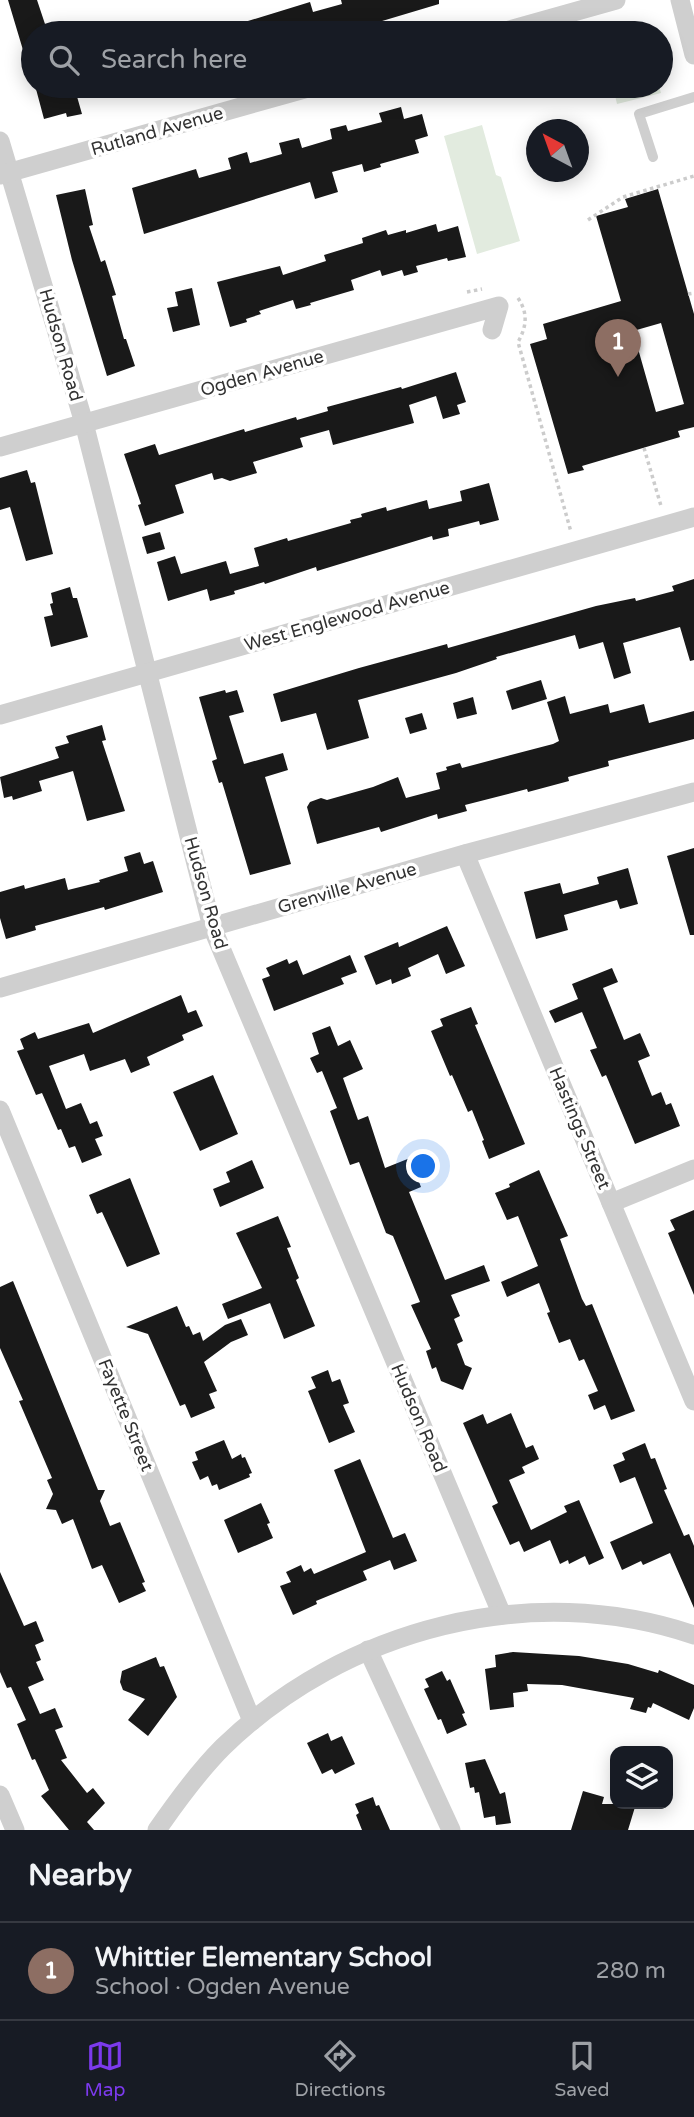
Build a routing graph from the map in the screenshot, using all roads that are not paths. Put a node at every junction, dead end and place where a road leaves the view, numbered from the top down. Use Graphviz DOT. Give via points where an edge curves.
graph roads {
  1 [pos="616,0"];
  2 [pos="680,0"];
  3 [pos="542,21"];
  4 [pos="694,55"];
  5 [pos="694,97"];
  6 [pos="273,98"];
  7 [pos="0,141"];
  8 [pos="653,157"];
  9 [pos="5,174"];
  10 [pos="492,330"];
  11 [pos="84,423"];
  12 [pos="0,447"];
  13 [pos="694,517"];
  14 [pos="148,673"];
  15 [pos="0,715"];
  16 [pos="694,793"];
  17 [pos="466,854"];
  18 [pos="212,927"];
  19 [pos="0,988"];
  20 [pos="0,1110"];
  21 [pos="694,1169"];
  22 [pos="611,1203"];
  23 [pos="694,1401"];
  24 [pos="502,1615"];
  25 [pos="694,1635"];
  26 [pos="368,1650"];
  27 [pos="252,1721"];
  28 [pos="0,1795"];
  29 [pos="15,1830"];
  30 [pos="157,1830"];
  31 [pos="451,1830"];
  1 -- 3 [label="street"];
  2 -- 4 [label="street"];
  5 -- 8 [label="lane" via="639,114"];
  6 -- 9 [label="street, Rutland Avenue"];
  7 -- 9 [label="street, Hudson Road"];
  9 -- 11 [label="street, Hudson Road"];
  10 -- 11 [label="street, Ogden Avenue" via="499,306"];
  11 -- 12 [label="street, Ogden Avenue"];
  11 -- 14 [label="street, Hudson Road"];
  13 -- 14 [label="street, West Englewood Avenue"];
  14 -- 15 [label="street, West Englewood Avenue"];
  14 -- 18 [label="street, Hudson Road"];
  16 -- 17 [label="street, Grenville Avenue"];
  17 -- 18 [label="street, Grenville Avenue"];
  17 -- 22 [label="street, Hastings Street"];
  18 -- 19 [label="street, Grenville Avenue"];
  18 -- 24 [label="street, Hudson Road"];
  20 -- 27 [label="street, Fayette Street"];
  21 -- 22 [label="street"];
  22 -- 23 [label="street, Hastings Street"];
  24 -- 25 [label="street" via="593,1614"];
  24 -- 26 [label="street" via="415,1632"];
  26 -- 27 [label="street" via="298,1687"];
  26 -- 31 [label="street"];
  27 -- 30 [label="street" via="184,1791"];
  28 -- 29 [label="street"];
}
